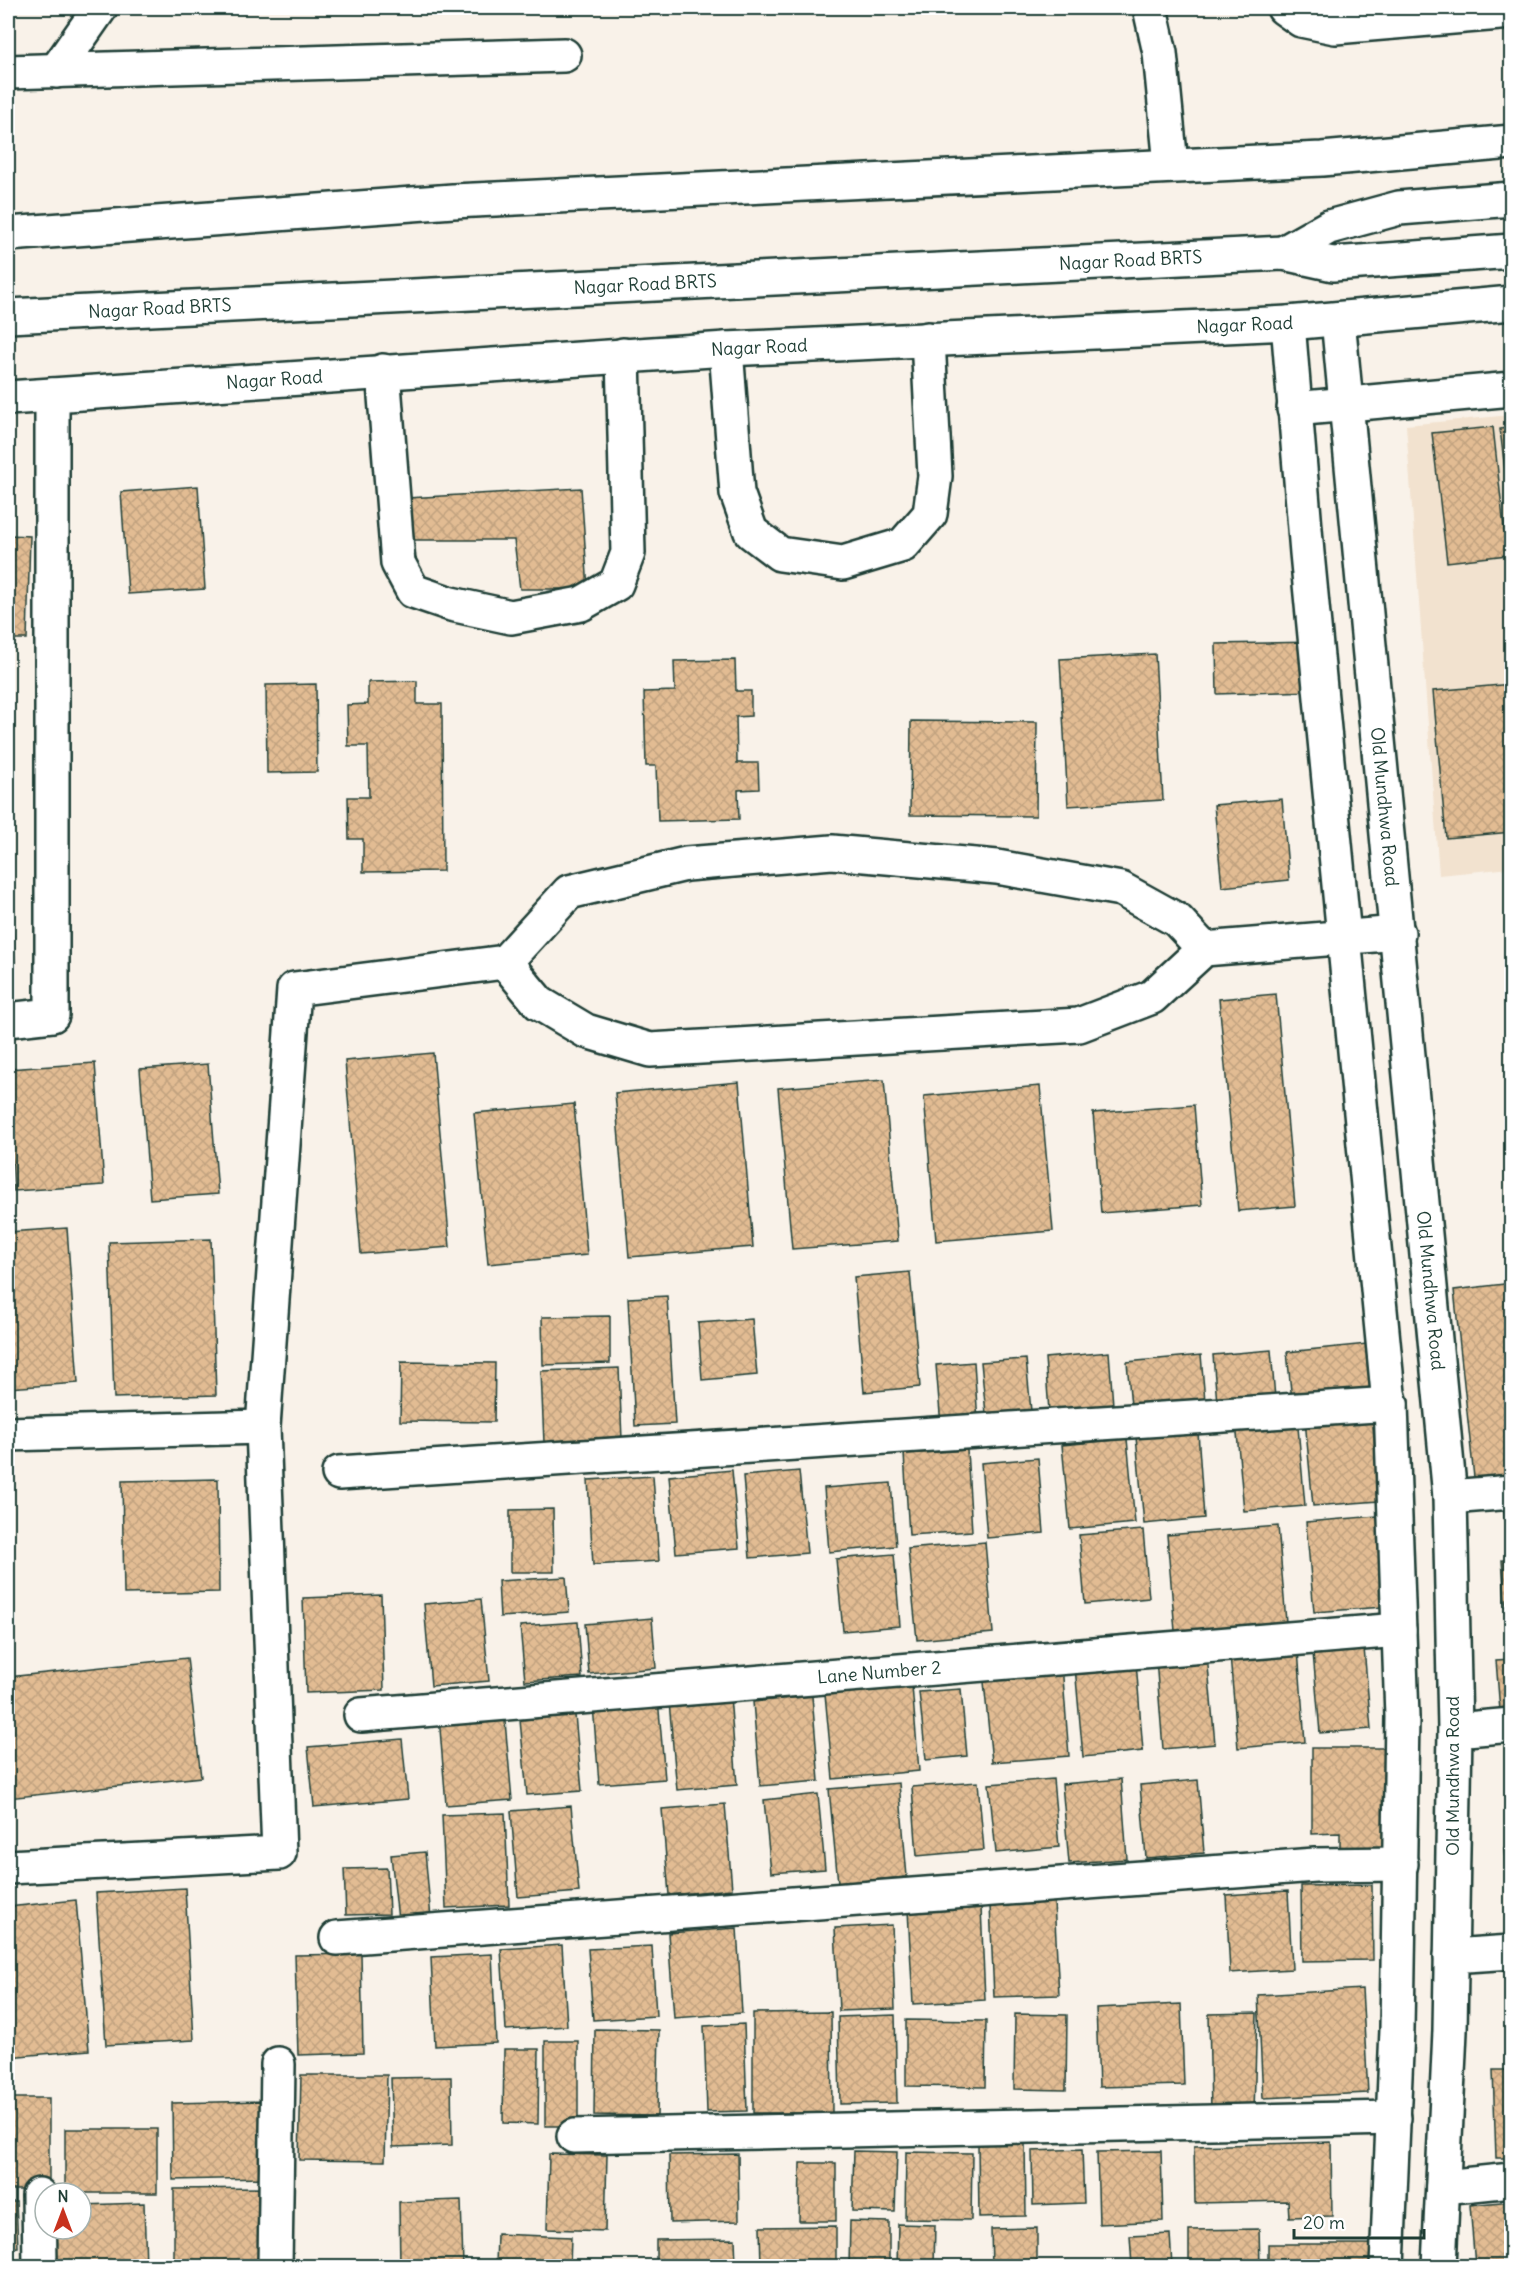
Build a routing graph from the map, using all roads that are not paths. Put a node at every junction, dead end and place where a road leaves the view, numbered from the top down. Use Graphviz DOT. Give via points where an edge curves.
graph roads {
  1 [pos="100,8"];
  2 [pos="1150,8"];
  3 [pos="1284,8"];
  4 [pos="1512,12"];
  5 [pos="564,55"];
  6 [pos="56,71"];
  7 [pos="8,72"];
  8 [pos="1512,142"];
  9 [pos="1171,165"];
  10 [pos="1512,199"];
  11 [pos="8,234"];
  12 [pos="1512,251"];
  13 [pos="1283,253"];
  14 [pos="1512,303"];
  15 [pos="8,316"];
  16 [pos="1338,319"];
  17 [pos="1288,323"];
  18 [pos="928,339"];
  19 [pos="726,349"];
  20 [pos="624,355"];
  21 [pos="383,371"];
  22 [pos="1512,389"];
  23 [pos="52,395"];
  24 [pos="8,398"];
  25 [pos="1346,404"];
  26 [pos="1294,409"];
  27 [pos="1398,933"];
  28 [pos="1346,937"];
  29 [pos="1204,948"];
  30 [pos="505,962"];
  31 [pos="8,1020"];
  32 [pos="1391,1404"];
  33 [pos="263,1427"];
  34 [pos="8,1434"];
  35 [pos="339,1473"];
  36 [pos="1512,1492"];
  37 [pos="1450,1497"];
  38 [pos="1399,1630"];
  39 [pos="361,1714"];
  40 [pos="1512,1725"];
  41 [pos="1455,1730"];
  42 [pos="1401,1864"];
  43 [pos="8,1867"];
  44 [pos="337,1938"];
  45 [pos="1512,1952"];
  46 [pos="1451,1956"];
  47 [pos="278,2064"];
  48 [pos="1394,2118"];
  49 [pos="574,2136"];
  50 [pos="1512,2180"];
  51 [pos="1443,2187"];
  52 [pos="40,2241"];
  53 [pos="40,2266"];
  54 [pos="275,2266"];
  55 [pos="1387,2266"];
  56 [pos="1439,2266"];
  1 -- 6 [label="main road"];
  2 -- 9 [label="main road" via="1160,53"];
  3 -- 4 [label="main road" via="1301,21 1335,27"];
  5 -- 6 [label="main road"];
  6 -- 7 [label="main road"];
  8 -- 9 [label="main road" via="1323,159"];
  9 -- 11 [label="main road" via="453,201"];
  10 -- 13 [label="main road, Nagar Road BRTS" via="1399,208 1329,227"];
  12 -- 13 [label="main road, Nagar Road BRTS" via="1333,264"];
  13 -- 15 [label="main road, Nagar Road BRTS"];
  14 -- 16 [label="main road, Nagar Road"];
  16 -- 17 [label="main road, Nagar Road"];
  16 -- 25 [label="main road, Old Mundhwa Road"];
  17 -- 18 [label="main road, Nagar Road"];
  17 -- 26 [label="main road"];
  18 -- 19 [label="main road, Nagar Road"];
  18 -- 19 [label="main road" via="935,476 930,514 903,545 843,563 780,554 750,532 737,494"];
  19 -- 20 [label="main road, Nagar Road"];
  20 -- 21 [label="main road, Nagar Road"];
  20 -- 21 [label="main road" via="628,553 616,584 581,604 511,617 413,591 398,563"];
  21 -- 23 [label="main road, Nagar Road"];
  22 -- 25 [label="main road"];
  23 -- 24 [label="main road, Nagar Road"];
  23 -- 31 [label="main road" via="51,1016"];
  25 -- 26 [label="main road"];
  25 -- 27 [label="main road, Old Mundhwa Road"];
  26 -- 28 [label="main road"];
  27 -- 28 [label="main road"];
  27 -- 37 [label="main road, Old Mundhwa Road"];
  28 -- 29 [label="main road"];
  28 -- 32 [label="main road"];
  29 -- 30 [label="main road" via="1152,998 1079,1025 650,1050 586,1031 539,1002"];
  29 -- 30 [label="main road" via="1177,920 1121,890 997,867 832,852 686,864 568,892"];
  30 -- 33 [label="main road" via="294,989"];
  32 -- 35 [label="main road"];
  32 -- 38 [label="main road"];
  33 -- 34 [label="main road"];
  33 -- 43 [label="main road" via="279,1853"];
  36 -- 37 [label="main road"];
  37 -- 41 [label="main road, Old Mundhwa Road"];
  38 -- 39 [label="main road, Lane Number 2"];
  38 -- 42 [label="main road"];
  40 -- 41 [label="main road"];
  41 -- 46 [label="main road, Old Mundhwa Road"];
  42 -- 44 [label="main road" via="1303,1866"];
  42 -- 48 [label="main road"];
  45 -- 46 [label="main road"];
  46 -- 51 [label="main road, Old Mundhwa Road"];
  47 -- 54 [label="main road"];
  48 -- 49 [label="main road"];
  48 -- 55 [label="main road"];
  50 -- 51 [label="main road"];
  51 -- 56 [label="main road, Old Mundhwa Road"];
  52 -- 53 [label="main road"];
}
